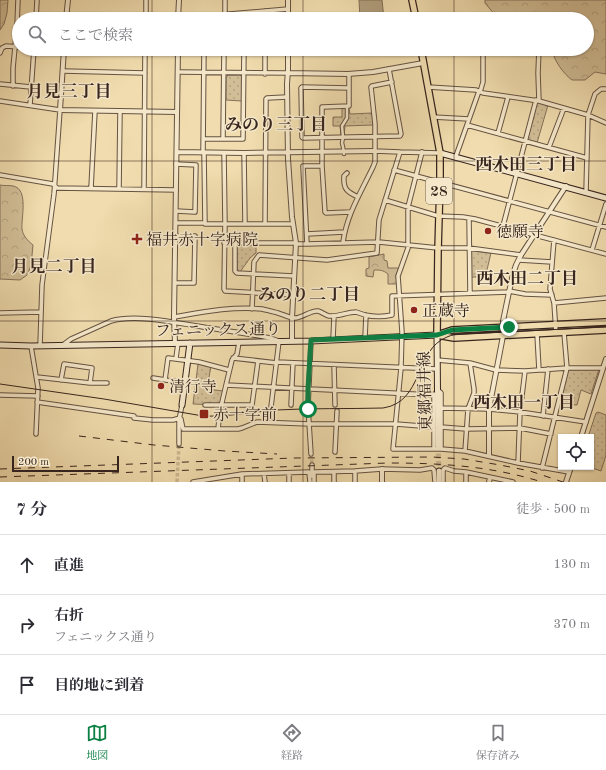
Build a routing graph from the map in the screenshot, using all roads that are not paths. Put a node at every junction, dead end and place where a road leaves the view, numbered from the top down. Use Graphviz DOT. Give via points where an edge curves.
graph roads {
  1 [pos="18,0"];
  2 [pos="37,0"];
  3 [pos="68,0"];
  4 [pos="146,0"];
  5 [pos="178,0"];
  6 [pos="225,0"];
  7 [pos="288,0"];
  8 [pos="412,0"];
  9 [pos="288,10"];
  10 [pos="265,11"];
  11 [pos="18,12"];
  12 [pos="36,12"];
  13 [pos="67,12"];
  14 [pos="146,12"];
  15 [pos="178,12"];
  16 [pos="225,12"];
  17 [pos="255,12"];
  18 [pos="415,12"];
  19 [pos="12,46"];
  20 [pos="0,53"];
  21 [pos="16,56"];
  22 [pos="33,56"];
  23 [pos="64,56"];
  24 [pos="146,56"];
  25 [pos="178,56"];
  26 [pos="204,56"];
  27 [pos="224,56"];
  28 [pos="244,56"];
  29 [pos="265,56"];
  30 [pos="288,56"];
  31 [pos="422,56"];
  32 [pos="483,56"];
  33 [pos="539,56"];
  34 [pos="423,63"];
  35 [pos="389,69"];
  36 [pos="63,71"];
  37 [pos="178,72"];
  38 [pos="145,73"];
  39 [pos="204,73"];
  40 [pos="224,73"];
  41 [pos="244,73"];
  42 [pos="288,73"];
  43 [pos="265,74"];
  44 [pos="349,74"];
  45 [pos="392,82"];
  46 [pos="0,84"];
  47 [pos="13,86"];
  48 [pos="428,86"];
  49 [pos="31,87"];
  50 [pos="349,88"];
  51 [pos="606,89"];
  52 [pos="480,92"];
  53 [pos="508,96"];
  54 [pos="287,98"];
  55 [pos="537,100"];
  56 [pos="0,101"];
  57 [pos="30,105"];
  58 [pos="347,106"];
  59 [pos="564,108"];
  60 [pos="60,110"];
  61 [pos="95,111"];
  62 [pos="120,112"];
  63 [pos="144,112"];
  64 [pos="177,112"];
  65 [pos="588,115"];
  66 [pos="433,117"];
  67 [pos="469,119"];
  68 [pos="606,124"];
  69 [pos="467,125"];
  70 [pos="498,133"];
  71 [pos="343,137"];
  72 [pos="375,137"];
  73 [pos="322,138"];
  74 [pos="203,139"];
  75 [pos="223,139"];
  76 [pos="525,141"];
  77 [pos="549,148"];
  78 [pos="375,151"];
  79 [pos="177,152"];
  80 [pos="203,152"];
  81 [pos="265,152"];
  82 [pos="288,152"];
  83 [pos="322,152"];
  84 [pos="400,152"];
  85 [pos="422,152"];
  86 [pos="224,153"];
  87 [pos="244,153"];
  88 [pos="344,153"];
  89 [pos="440,153"];
  90 [pos="456,156"];
  91 [pos="587,158"];
  92 [pos="176,164"];
  93 [pos="322,166"];
  94 [pos="394,170"];
  95 [pos="347,172"];
  96 [pos="517,173"];
  97 [pos="0,175"];
  98 [pos="416,176"];
  99 [pos="440,182"];
  100 [pos="55,186"];
  101 [pos="566,186"];
  102 [pos="91,188"];
  103 [pos="119,189"];
  104 [pos="144,189"];
  105 [pos="176,190"];
  106 [pos="586,192"];
  107 [pos="358,197"];
  108 [pos="606,198"];
  109 [pos="385,200"];
  110 [pos="509,201"];
  111 [pos="606,204"];
  112 [pos="408,207"];
  113 [pos="176,211"];
  114 [pos="350,212"];
  115 [pos="549,212"];
  116 [pos="438,216"];
  117 [pos="469,218"];
  118 [pos="176,223"];
  119 [pos="205,223"];
  120 [pos="225,224"];
  121 [pos="245,224"];
  122 [pos="265,224"];
  123 [pos="293,224"];
  124 [pos="503,226"];
  125 [pos="599,226"];
  126 [pos="606,227"];
  127 [pos="344,232"];
  128 [pos="307,234"];
  129 [pos="535,235"];
  130 [pos="176,236"];
  131 [pos="554,240"];
  132 [pos="343,242"];
  133 [pos="377,242"];
  134 [pos="224,243"];
  135 [pos="236,244"];
  136 [pos="296,244"];
  137 [pos="307,244"];
  138 [pos="409,245"];
  139 [pos="438,248"];
  140 [pos="469,248"];
  141 [pos="592,250"];
  142 [pos="606,254"];
  143 [pos="520,257"];
  144 [pos="296,258"];
  145 [pos="552,262"];
  146 [pos="254,274"];
  147 [pos="294,276"];
  148 [pos="175,283"];
  149 [pos="509,291"];
  150 [pos="253,292"];
  151 [pos="470,293"];
  152 [pos="437,294"];
  153 [pos="293,295"];
  154 [pos="552,295"];
  155 [pos="399,296"];
  156 [pos="606,298"];
  157 [pos="554,303"];
  158 [pos="252,309"];
  159 [pos="41,312"];
  160 [pos="0,313"];
  161 [pos="366,315"];
  162 [pos="334,316"];
  163 [pos="292,318"];
  164 [pos="174,320"];
  165 [pos="606,322"];
  166 [pos="555,325"];
  167 [pos="503,327"];
  168 [pos="606,330"];
  169 [pos="556,333"];
  170 [pos="564,333"];
  171 [pos="537,334"];
  172 [pos="437,335"];
  173 [pos="402,336"];
  174 [pos="503,336"];
  175 [pos="365,338"];
  176 [pos="311,340"];
  177 [pos="333,340"];
  178 [pos="279,341"];
  179 [pos="292,341"];
  180 [pos="239,342"];
  181 [pos="176,343"];
  182 [pos="190,343"];
  183 [pos="0,345"];
  184 [pos="63,345"];
  185 [pos="31,346"];
  186 [pos="40,346"];
  187 [pos="176,358"];
  188 [pos="234,358"];
  189 [pos="606,359"];
  190 [pos="188,360"];
  191 [pos="437,360"];
  192 [pos="258,361"];
  193 [pos="277,363"];
  194 [pos="293,363"];
  195 [pos="470,363"];
  196 [pos="310,364"];
  197 [pos="334,365"];
  198 [pos="401,368"];
  199 [pos="566,368"];
  200 [pos="603,368"];
  201 [pos="437,369"];
  202 [pos="548,369"];
  203 [pos="229,370"];
  204 [pos="496,370"];
  205 [pos="538,370"];
  206 [pos="525,371"];
  207 [pos="37,377"];
  208 [pos="153,378"];
  209 [pos="61,380"];
  210 [pos="165,380"];
  211 [pos="90,383"];
  212 [pos="107,383"];
  213 [pos="185,383"];
  214 [pos="226,385"];
  215 [pos="255,387"];
  216 [pos="274,388"];
  217 [pos="292,388"];
  218 [pos="308,389"];
  219 [pos="437,389"];
  220 [pos="335,390"];
  221 [pos="399,393"];
  222 [pos="433,395"];
  223 [pos="0,396"];
  224 [pos="38,396"];
  225 [pos="37,402"];
  226 [pos="182,405"];
  227 [pos="222,405"];
  228 [pos="291,405"];
  229 [pos="335,405"];
  230 [pos="205,406"];
  231 [pos="271,407"];
  232 [pos="441,408"];
  233 [pos="468,409"];
  234 [pos="489,409"];
  235 [pos="337,411"];
  236 [pos="520,412"];
  237 [pos="544,416"];
  238 [pos="180,418"];
  239 [pos="555,418"];
  240 [pos="586,422"];
  241 [pos="310,424"];
  242 [pos="337,424"];
  243 [pos="396,424"];
  244 [pos="434,427"];
  245 [pos="441,427"];
  246 [pos="520,428"];
  247 [pos="218,429"];
  248 [pos="466,429"];
  249 [pos="489,429"];
  250 [pos="36,434"];
  251 [pos="551,434"];
  252 [pos="582,434"];
  253 [pos="179,444"];
  254 [pos="438,448"];
  255 [pos="465,451"];
  256 [pos="335,452"];
  257 [pos="311,454"];
  258 [pos="489,456"];
  259 [pos="518,463"];
  260 [pos="312,465"];
  261 [pos="542,468"];
  262 [pos="382,469"];
  263 [pos="558,469"];
  264 [pos="570,470"];
  265 [pos="355,471"];
  266 [pos="439,471"];
  267 [pos="334,472"];
  268 [pos="466,472"];
  269 [pos="289,473"];
  270 [pos="242,474"];
  271 [pos="264,474"];
  272 [pos="220,480"];
  273 [pos="490,480"];
  274 [pos="196,482"];
  275 [pos="242,482"];
  276 [pos="264,482"];
  277 [pos="289,482"];
  278 [pos="312,482"];
  279 [pos="334,482"];
  280 [pos="355,482"];
  281 [pos="382,482"];
  282 [pos="435,482"];
  283 [pos="439,482"];
  284 [pos="443,482"];
  285 [pos="466,482"];
  286 [pos="512,482"];
  287 [pos="566,482"];
  1 -- 11 [label="street"];
  2 -- 12 [label="street"];
  3 -- 13 [label="street"];
  4 -- 14 [label="street"];
  5 -- 15 [label="street"];
  6 -- 16 [label="street"];
  7 -- 9 [label="street"];
  8 -- 18 [label="main road"];
  9 -- 10 [label="street"];
  10 -- 17 [label="street"];
  19 -- 20 [label="street" via="2,48"];
  21 -- 47 [label="street"];
  22 -- 49 [label="street"];
  23 -- 36 [label="street"];
  24 -- 38 [label="street"];
  25 -- 37 [label="street"];
  26 -- 39 [label="street"];
  27 -- 40 [label="street"];
  28 -- 41 [label="street"];
  29 -- 43 [label="street"];
  30 -- 42 [label="street"];
  31 -- 34 [label="main road, 28"];
  32 -- 52 [label="street" via="483,82"];
  33 -- 55 [label="street"];
  34 -- 35 [label="street"];
  34 -- 48 [label="main road, 28"];
  35 -- 44 [label="street"];
  35 -- 45 [label="street"];
  36 -- 38 [label="street"];
  36 -- 60 [label="street"];
  37 -- 39 [label="street"];
  37 -- 64 [label="street"];
  38 -- 63 [label="street"];
  39 -- 40 [label="street"];
  39 -- 74 [label="street"];
  40 -- 41 [label="street"];
  40 -- 75 [label="street"];
  41 -- 43 [label="street"];
  41 -- 75 [label="street" via="243,139"];
  42 -- 43 [label="street"];
  42 -- 44 [label="street"];
  42 -- 54 [label="street"];
  44 -- 50 [label="street"];
  45 -- 72 [label="street" via="372,86"];
  45 -- 72 [label="street" via="401,134"];
  46 -- 47 [label="street"];
  47 -- 49 [label="street"];
  48 -- 52 [label="street"];
  48 -- 66 [label="main road, 28"];
  49 -- 57 [label="street"];
  50 -- 58 [label="street"];
  50 -- 73 [label="street" via="301,88 302,137"];
  51 -- 65 [label="street" via="601,89 595,94"];
  52 -- 53 [label="street"];
  52 -- 67 [label="street"];
  53 -- 55 [label="street"];
  53 -- 70 [label="street"];
  54 -- 81 [label="street" via="266,99"];
  54 -- 82 [label="street"];
  55 -- 59 [label="street"];
  55 -- 76 [label="street"];
  56 -- 57 [label="street"];
  57 -- 60 [label="street"];
  58 -- 71 [label="street" via="347,118 342,126"];
  58 -- 73 [label="street" via="322,108"];
  59 -- 65 [label="street"];
  59 -- 77 [label="street"];
  60 -- 61 [label="street"];
  60 -- 100 [label="street"];
  61 -- 62 [label="street"];
  61 -- 102 [label="street"];
  62 -- 63 [label="street"];
  62 -- 103 [label="street"];
  63 -- 64 [label="street"];
  63 -- 104 [label="street"];
  64 -- 79 [label="street"];
  65 -- 68 [label="street"];
  65 -- 91 [label="street"];
  66 -- 67 [label="street"];
  66 -- 89 [label="main road, 28"];
  67 -- 69 [label="street"];
  69 -- 70 [label="street"];
  69 -- 90 [label="street"];
  70 -- 76 [label="street"];
  71 -- 72 [label="street"];
  71 -- 73 [label="street"];
  71 -- 88 [label="street"];
  72 -- 78 [label="street"];
  73 -- 83 [label="street"];
  74 -- 75 [label="street"];
  74 -- 80 [label="street"];
  76 -- 77 [label="street"];
  76 -- 96 [label="street"];
  77 -- 91 [label="street"];
  78 -- 84 [label="street"];
  78 -- 88 [label="street"];
  78 -- 107 [label="street" via="375,162"];
  79 -- 80 [label="street"];
  79 -- 92 [label="street"];
  80 -- 86 [label="street"];
  80 -- 119 [label="street"];
  81 -- 82 [label="street"];
  81 -- 87 [label="street"];
  81 -- 122 [label="street"];
  82 -- 83 [label="street"];
  82 -- 123 [label="street"];
  83 -- 88 [label="street"];
  83 -- 93 [label="street"];
  84 -- 85 [label="street"];
  84 -- 94 [label="street"];
  85 -- 89 [label="street"];
  85 -- 98 [label="street"];
  86 -- 87 [label="street"];
  86 -- 120 [label="street"];
  87 -- 121 [label="street"];
  89 -- 90 [label="main road"];
  89 -- 99 [label="main road, 28"];
  90 -- 96 [label="main road"];
  91 -- 106 [label="street"];
  92 -- 105 [label="street"];
  92 -- 113 [label="street" via="196,165 195,212"];
  93 -- 114 [label="street" via="325,212"];
  93 -- 128 [label="street" via="303,167"];
  94 -- 98 [label="street"];
  94 -- 109 [label="street"];
  95 -- 107 [label="street" via="344,176 344,185 349,193"];
  96 -- 101 [label="main road"];
  96 -- 110 [label="street"];
  97 -- 100 [label="street"];
  98 -- 99 [label="street"];
  98 -- 112 [label="street"];
  99 -- 110 [label="street"];
  99 -- 116 [label="main road, 28"];
  100 -- 102 [label="street"];
  100 -- 159 [label="street"];
  101 -- 106 [label="main road"];
  101 -- 115 [label="street"];
  102 -- 103 [label="street"];
  103 -- 104 [label="street"];
  104 -- 105 [label="street"];
  105 -- 113 [label="street"];
  106 -- 108 [label="main road"];
  107 -- 114 [label="street"];
  109 -- 112 [label="street"];
  109 -- 133 [label="street" via="379,220"];
  110 -- 115 [label="street"];
  110 -- 124 [label="street"];
  111 -- 125 [label="street"];
  112 -- 116 [label="street"];
  112 -- 138 [label="street"];
  113 -- 118 [label="street"];
  114 -- 127 [label="street"];
  115 -- 125 [label="street"];
  115 -- 129 [label="street"];
  116 -- 117 [label="street"];
  116 -- 139 [label="main road, 28"];
  117 -- 124 [label="street"];
  117 -- 140 [label="street"];
  118 -- 119 [label="street"];
  118 -- 130 [label="street"];
  119 -- 120 [label="street"];
  120 -- 121 [label="street"];
  120 -- 134 [label="street"];
  121 -- 122 [label="street"];
  122 -- 123 [label="street"];
  123 -- 136 [label="street"];
  124 -- 129 [label="street"];
  125 -- 126 [label="street"];
  125 -- 141 [label="street"];
  127 -- 128 [label="street"];
  127 -- 132 [label="street"];
  128 -- 137 [label="street"];
  129 -- 131 [label="street"];
  129 -- 143 [label="street"];
  130 -- 148 [label="street"];
  130 -- 148 [label="street" via="195,236 194,283"];
  131 -- 141 [label="street"];
  131 -- 145 [label="street"];
  132 -- 133 [label="street"];
  132 -- 137 [label="street"];
  133 -- 138 [label="street"];
  133 -- 144 [label="street" via="377,253 327,260"];
  134 -- 135 [label="street"];
  134 -- 150 [label="street" via="225,291"];
  135 -- 136 [label="street"];
  135 -- 146 [label="street" via="235,271"];
  136 -- 137 [label="street"];
  136 -- 144 [label="street"];
  138 -- 139 [label="street"];
  138 -- 155 [label="street" via="398,276"];
  139 -- 140 [label="street"];
  139 -- 152 [label="main road, 28"];
  140 -- 143 [label="street"];
  140 -- 151 [label="street"];
  141 -- 142 [label="street"];
  143 -- 145 [label="street"];
  143 -- 149 [label="street" via="512,274"];
  144 -- 146 [label="street" via="259,255 254,262"];
  144 -- 147 [label="street"];
  145 -- 154 [label="street"];
  146 -- 147 [label="street"];
  146 -- 150 [label="street"];
  147 -- 153 [label="street"];
  148 -- 164 [label="street"];
  149 -- 151 [label="street"];
  149 -- 154 [label="street"];
  149 -- 167 [label="street"];
  150 -- 153 [label="street"];
  150 -- 158 [label="street"];
  151 -- 152 [label="street"];
  152 -- 155 [label="street"];
  152 -- 172 [label="main road, 28"];
  153 -- 163 [label="street"];
  154 -- 157 [label="street"];
  155 -- 161 [label="street" via="392,296 392,315"];
  155 -- 173 [label="street"];
  156 -- 157 [label="street"];
  157 -- 166 [label="street"];
  158 -- 163 [label="street" via="274,311"];
  158 -- 164 [label="street" via="220,310"];
  159 -- 160 [label="street"];
  159 -- 186 [label="street"];
  161 -- 162 [label="street" via="357,312"];
  161 -- 175 [label="street"];
  162 -- 163 [label="street" via="315,311"];
  162 -- 177 [label="street"];
  163 -- 179 [label="street"];
  164 -- 178 [label="street"];
  164 -- 181 [label="street"];
  164 -- 184 [label="street" via="117,319"];
  165 -- 166 [label="main road, フェニックス通り"];
  166 -- 167 [label="main road, フェニックス通り"];
  166 -- 169 [label="street"];
  167 -- 172 [label="main road, フェニックス通り" via="452,330"];
  167 -- 174 [label="street"];
  168 -- 170 [label="main road, フェニックス通り"];
  169 -- 170 [label="main road, フェニックス通り"];
  169 -- 171 [label="main road, フェニックス通り"];
  170 -- 199 [label="street"];
  171 -- 174 [label="main road, フェニックス通り"];
  171 -- 205 [label="street"];
  172 -- 173 [label="main road, フェニックス通り"];
  172 -- 174 [label="main road, フェニックス通り" via="454,338"];
  172 -- 191 [label="main road, 東郷福井線"];
  173 -- 175 [label="main road, フェニックス通り"];
  173 -- 198 [label="street"];
  174 -- 204 [label="street"];
  175 -- 177 [label="main road, フェニックス通り"];
  176 -- 177 [label="main road, フェニックス通り"];
  176 -- 179 [label="main road, フェニックス通り"];
  176 -- 196 [label="street"];
  178 -- 179 [label="main road, フェニックス通り"];
  178 -- 180 [label="main road, フェニックス通り"];
  178 -- 193 [label="street"];
  180 -- 182 [label="main road, フェニックス通り"];
  180 -- 188 [label="street"];
  181 -- 182 [label="main road, フェニックス通り"];
  181 -- 184 [label="main road, フェニックス通り"];
  181 -- 187 [label="street"];
  182 -- 190 [label="main road"];
  183 -- 185 [label="main road, フェニックス通り"];
  184 -- 186 [label="main road, フェニックス通り"];
  185 -- 186 [label="main road, フェニックス通り"];
  185 -- 207 [label="street"];
  187 -- 190 [label="street"];
  187 -- 210 [label="street" via="168,358"];
  188 -- 192 [label="street"];
  188 -- 203 [label="street"];
  189 -- 200 [label="street"];
  190 -- 203 [label="street"];
  190 -- 213 [label="main road"];
  191 -- 195 [label="street"];
  191 -- 201 [label="main road, 東郷福井線"];
  192 -- 193 [label="street"];
  192 -- 215 [label="street"];
  193 -- 194 [label="street"];
  193 -- 216 [label="street"];
  194 -- 196 [label="street"];
  194 -- 217 [label="street"];
  195 -- 204 [label="street"];
  195 -- 233 [label="street" via="474,393"];
  196 -- 197 [label="street"];
  196 -- 218 [label="street"];
  197 -- 198 [label="street"];
  197 -- 220 [label="street"];
  198 -- 201 [label="street"];
  198 -- 221 [label="street"];
  199 -- 200 [label="street"];
  199 -- 202 [label="street"];
  199 -- 239 [label="street"];
  200 -- 240 [label="street"];
  201 -- 219 [label="main road, 東郷福井線"];
  202 -- 205 [label="street"];
  202 -- 237 [label="street"];
  203 -- 214 [label="street"];
  204 -- 206 [label="street"];
  204 -- 234 [label="street"];
  205 -- 206 [label="street"];
  206 -- 236 [label="street"];
  207 -- 209 [label="street"];
  207 -- 224 [label="street"];
  208 -- 210 [label="street"];
  209 -- 211 [label="street"];
  209 -- 211 [label="street" via="64,364 92,368"];
  210 -- 213 [label="street"];
  211 -- 212 [label="street"];
  213 -- 226 [label="main road"];
  214 -- 215 [label="street"];
  214 -- 227 [label="street"];
  215 -- 216 [label="street"];
  215 -- 227 [label="street" via="252,405"];
  216 -- 217 [label="street"];
  216 -- 231 [label="street"];
  217 -- 218 [label="street"];
  217 -- 228 [label="street"];
  218 -- 220 [label="street"];
  218 -- 241 [label="street"];
  219 -- 222 [label="street"];
  219 -- 232 [label="street" via="441,393"];
  219 -- 254 [label="main road, 東郷福井線"];
  220 -- 221 [label="street"];
  220 -- 229 [label="street"];
  221 -- 222 [label="street"];
  221 -- 243 [label="street"];
  222 -- 244 [label="street"];
  223 -- 224 [label="street"];
  224 -- 225 [label="street"];
  225 -- 238 [label="street" via="134,418"];
  225 -- 250 [label="street"];
  226 -- 238 [label="street"];
  227 -- 230 [label="street"];
  227 -- 247 [label="street"];
  232 -- 233 [label="street"];
  232 -- 245 [label="street"];
  233 -- 234 [label="street"];
  233 -- 248 [label="street"];
  234 -- 236 [label="street"];
  234 -- 249 [label="street"];
  235 -- 242 [label="street"];
  236 -- 237 [label="street"];
  236 -- 246 [label="street"];
  237 -- 239 [label="street"];
  238 -- 247 [label="street" via="183,428"];
  238 -- 253 [label="street"];
  239 -- 240 [label="street"];
  239 -- 251 [label="street"];
  240 -- 252 [label="street"];
  241 -- 242 [label="street"];
  241 -- 247 [label="street" via="257,422 242,428"];
  241 -- 257 [label="street"];
  242 -- 243 [label="street"];
  242 -- 256 [label="street"];
  243 -- 244 [label="street"];
  243 -- 254 [label="street" via="393,449"];
  244 -- 254 [label="street"];
  245 -- 248 [label="street"];
  245 -- 254 [label="street"];
  246 -- 249 [label="street"];
  246 -- 251 [label="street"];
  246 -- 259 [label="street"];
  248 -- 249 [label="street"];
  248 -- 255 [label="street"];
  249 -- 258 [label="street"];
  251 -- 261 [label="street"];
  254 -- 255 [label="street"];
  255 -- 258 [label="street"];
  258 -- 259 [label="street"];
  259 -- 261 [label="street"];
  260 -- 278 [label="street"];
  261 -- 263 [label="street"];
  262 -- 265 [label="street"];
  262 -- 281 [label="street"];
  262 -- 282 [label="street" via="432,468"];
  264 -- 287 [label="street"];
  265 -- 267 [label="street"];
  265 -- 280 [label="street"];
  266 -- 283 [label="main road"];
  267 -- 278 [label="street" via="314,472"];
  267 -- 279 [label="street"];
  268 -- 273 [label="street"];
  268 -- 284 [label="street" via="444,469"];
  268 -- 285 [label="street"];
  269 -- 271 [label="street"];
  269 -- 277 [label="street"];
  269 -- 278 [label="street" via="309,472"];
  270 -- 271 [label="street"];
  270 -- 272 [label="street"];
  270 -- 275 [label="street"];
  271 -- 276 [label="street"];
  272 -- 274 [label="street"];
  273 -- 286 [label="street"];
}
